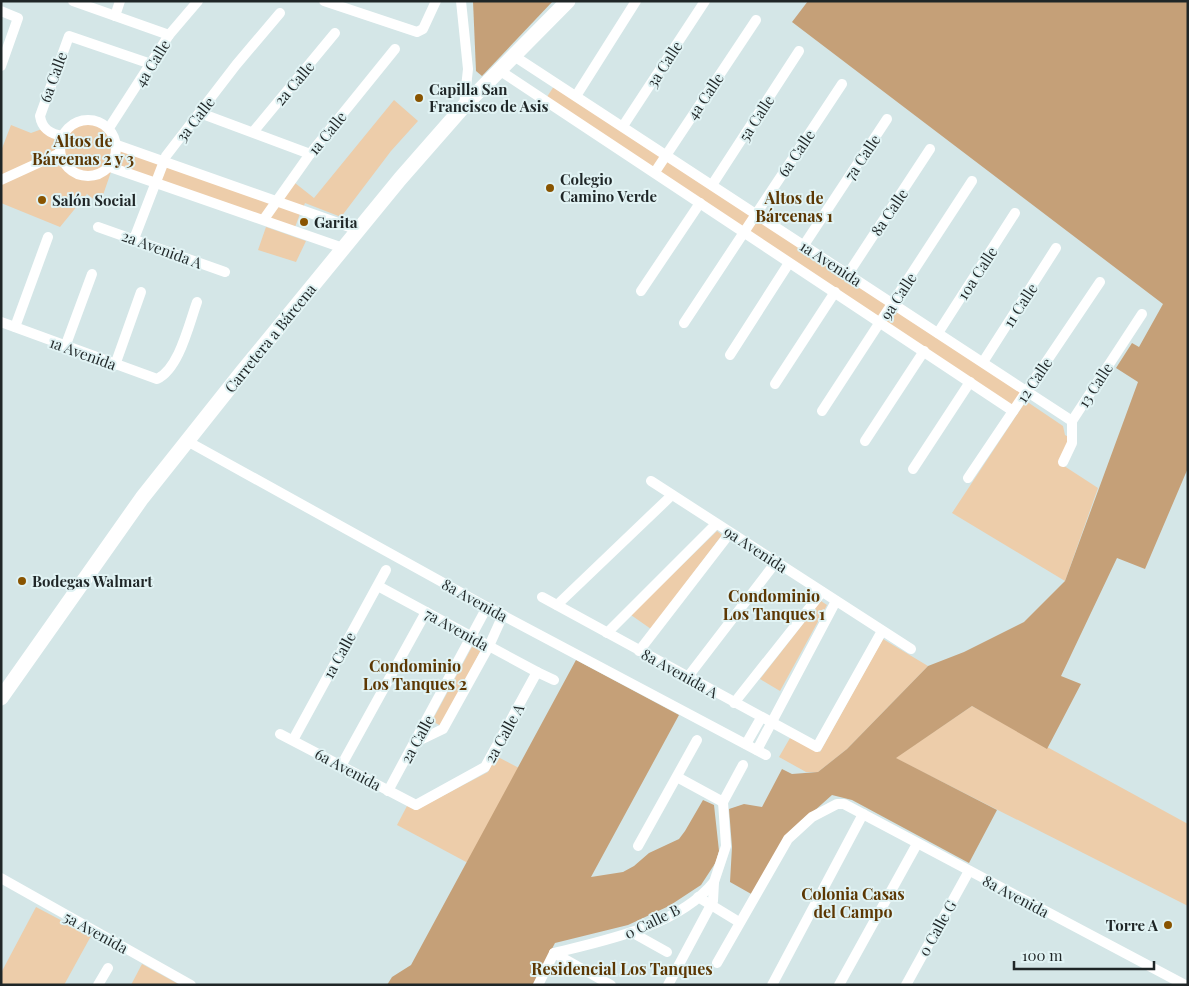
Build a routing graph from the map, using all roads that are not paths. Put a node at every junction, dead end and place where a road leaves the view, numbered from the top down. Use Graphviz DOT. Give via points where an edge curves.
graph roads {
  1 [pos="73,1"];
  2 [pos="120,1"];
  3 [pos="198,1"];
  4 [pos="324,1"];
  5 [pos="436,1"];
  6 [pos="461,1"];
  7 [pos="568,1"];
  8 [pos="636,1"];
  9 [pos="705,1"];
  10 [pos="1,12"];
  11 [pos="280,13"];
  12 [pos="115,16"];
  13 [pos="756,20"];
  14 [pos="335,33"];
  15 [pos="170,36"];
  16 [pos="395,49"];
  17 [pos="799,51"];
  18 [pos="514,56"];
  19 [pos="151,64"];
  20 [pos="1,66"];
  21 [pos="499,70"];
  22 [pos="842,84"];
  23 [pos="576,96"];
  24 [pos="464,106"];
  25 [pos="200,114"];
  26 [pos="887,119"];
  27 [pos="623,126"];
  28 [pos="109,128"];
  29 [pos="253,132"];
  30 [pos="63,136"];
  31 [pos="117,145"];
  32 [pos="930,150"];
  33 [pos="60,154"];
  34 [pos="310,154"];
  35 [pos="666,155"];
  36 [pos="163,162"];
  37 [pos="110,167"];
  38 [pos="655,172"];
  39 [pos="1,180"];
  40 [pos="972,181"];
  41 [pos="155,182"];
  42 [pos="712,184"];
  43 [pos="275,201"];
  44 [pos="700,203"];
  45 [pos="1015,213"];
  46 [pos="756,214"];
  47 [pos="264,219"];
  48 [pos="98,227"];
  49 [pos="358,230"];
  50 [pos="744,232"];
  51 [pos="48,237"];
  52 [pos="134,239"];
  53 [pos="804,244"];
  54 [pos="343,248"];
  55 [pos="1056,248"];
  56 [pos="790,263"];
  57 [pos="225,272"];
  58 [pos="92,274"];
  59 [pos="848,274"];
  60 [pos="1100,282"];
  61 [pos="641,291"];
  62 [pos="141,292"];
  63 [pos="835,292"];
  64 [pos="197,302"];
  65 [pos="893,304"];
  66 [pos="1142,314"];
  67 [pos="1,322"];
  68 [pos="881,322"];
  69 [pos="684,323"];
  70 [pos="15,327"];
  71 [pos="938,333"];
  72 [pos="65,347"];
  73 [pos="924,351"];
  74 [pos="730,355"];
  75 [pos="983,362"];
  76 [pos="115,364"];
  77 [pos="970,382"];
  78 [pos="775,384"];
  79 [pos="1027,391"];
  80 [pos="1013,410"];
  81 [pos="822,411"];
  82 [pos="1072,421"];
  83 [pos="187,441"];
  84 [pos="865,441"];
  85 [pos="1064,462"];
  86 [pos="912,469"];
  87 [pos="968,478"];
  88 [pos="651,481"];
  89 [pos="672,494"];
  90 [pos="716,524"];
  91 [pos="730,533"];
  92 [pos="776,562"];
  93 [pos="386,570"];
  94 [pos="378,586"];
  95 [pos="822,592"];
  96 [pos="542,597"];
  97 [pos="836,601"];
  98 [pos="557,605"];
  99 [pos="487,606"];
  100 [pos="426,612"];
  101 [pos="503,615"];
  102 [pos="882,631"];
  103 [pos="607,633"];
  104 [pos="471,636"];
  105 [pos="489,646"];
  106 [pos="911,649"];
  107 [pos="639,650"];
  108 [pos="537,672"];
  109 [pos="687,678"];
  110 [pos="554,680"];
  111 [pos="1,698"];
  112 [pos="734,703"];
  113 [pos="765,720"];
  114 [pos="280,734"];
  115 [pos="293,740"];
  116 [pos="697,740"];
  117 [pos="416,742"];
  118 [pos="746,744"];
  119 [pos="743,765"];
  120 [pos="341,766"];
  121 [pos="677,777"];
  122 [pos="388,791"];
  123 [pos="723,802"];
  124 [pos="416,805"];
  125 [pos="863,814"];
  126 [pos="917,844"];
  127 [pos="638,846"];
  128 [pos="969,871"];
  129 [pos="1,878"];
  130 [pos="714,882"];
  131 [pos="698,897"];
  132 [pos="712,902"];
  133 [pos="739,922"];
  134 [pos="633,933"];
  135 [pos="666,952"];
  136 [pos="554,953"];
  137 [pos="717,963"];
  138 [pos="108,968"];
  139 [pos="98,985"];
  140 [pos="191,985"];
  141 [pos="538,985"];
  142 [pos="611,985"];
  143 [pos="668,985"];
  144 [pos="772,985"];
  145 [pos="839,985"];
  146 [pos="906,985"];
  147 [pos="1185,985"];
  1 -- 12 [label="street"];
  2 -- 12 [label="street"];
  3 -- 15 [label="street, 4a Calle"];
  4 -- 5 [label="street" via="417,32 423,30"];
  6 -- 24 [label="street" via="468,69"];
  7 -- 18 [label="main road, Carretera a Bárcena"];
  8 -- 23 [label="street"];
  9 -- 27 [label="street, 3a Calle"];
  10 -- 20 [label="street" via="18,18"];
  11 -- 25 [label="street, 3a Calle" via="236,64"];
  12 -- 15 [label="street"];
  13 -- 35 [label="street, 4a Calle"];
  14 -- 29 [label="street, 2a Calle"];
  15 -- 19 [label="street, 4a Calle"];
  16 -- 34 [label="street, 1a Calle"];
  17 -- 42 [label="street, 5a Calle"];
  18 -- 21 [label="main road, Carretera a Bárcena"];
  18 -- 23 [label="street, 1a Avenida"];
  19 -- 28 [label="street, 4a Calle"];
  19 -- 30 [label="street, 6a Calle" via="71,36 67,38 40,116 49,132"];
  21 -- 24 [label="main road, Carretera a Bárcena"];
  21 -- 38 [label="street, 1a Avenida"];
  22 -- 46 [label="street, 6a Calle"];
  23 -- 27 [label="street, 1a Avenida"];
  24 -- 49 [label="main road, Carretera a Bárcena"];
  25 -- 29 [label="street"];
  25 -- 36 [label="street, 3a Calle"];
  26 -- 53 [label="street, 7a Calle"];
  27 -- 35 [label="street, 1a Avenida"];
  28 -- 30 [label="street" via="88,120 73,124"];
  28 -- 31 [label="street"];
  29 -- 34 [label="street"];
  30 -- 33 [label="street"];
  31 -- 36 [label="street"];
  31 -- 37 [label="street"];
  32 -- 59 [label="street, 8a Calle"];
  33 -- 37 [label="street" via="77,175 96,176"];
  33 -- 39 [label="street"];
  34 -- 43 [label="street, 1a Calle"];
  35 -- 38 [label="street, 4a Calle"];
  35 -- 42 [label="street, 1a Avenida"];
  36 -- 41 [label="street, 3a Calle"];
  36 -- 43 [label="street"];
  37 -- 41 [label="street"];
  38 -- 44 [label="street, 1a Avenida"];
  40 -- 65 [label="street, 9a Calle"];
  41 -- 47 [label="street"];
  41 -- 52 [label="street, 3a Calle"];
  42 -- 46 [label="street, 1a Avenida"];
  43 -- 47 [label="street, 1a Calle"];
  43 -- 49 [label="street"];
  44 -- 50 [label="street, 1a Avenida"];
  44 -- 61 [label="street"];
  45 -- 71 [label="street, 10a Calle"];
  46 -- 50 [label="street, 6a Calle"];
  46 -- 53 [label="street, 1a Avenida"];
  47 -- 54 [label="street"];
  48 -- 52 [label="street, 2a Avenida A"];
  49 -- 54 [label="main road, Carretera a Bárcena"];
  50 -- 56 [label="street, 1a Avenida"];
  50 -- 69 [label="street, 6a Calle"];
  51 -- 70 [label="street"];
  52 -- 57 [label="street, 2a Avenida A"];
  53 -- 59 [label="street, 1a Avenida"];
  54 -- 83 [label="main road, Carretera a Bárcena"];
  55 -- 75 [label="street, 11 Calle"];
  56 -- 63 [label="street, 1a Avenida"];
  56 -- 74 [label="street"];
  58 -- 72 [label="street"];
  59 -- 65 [label="street, 1a Avenida"];
  60 -- 79 [label="street, 12 Calle"];
  62 -- 76 [label="street"];
  63 -- 68 [label="street, 1a Avenida"];
  63 -- 78 [label="street"];
  64 -- 76 [label="street, 1a Avenida" via="176,358 164,376 155,379"];
  65 -- 68 [label="street, 9a Calle"];
  65 -- 71 [label="street, 1a Avenida"];
  66 -- 82 [label="street, 13 Calle"];
  67 -- 70 [label="street, 1a Avenida"];
  68 -- 73 [label="street, 1a Avenida"];
  68 -- 81 [label="street, 9a Calle"];
  70 -- 72 [label="street, 1a Avenida"];
  71 -- 75 [label="street, 1a Avenida"];
  72 -- 76 [label="street, 1a Avenida"];
  73 -- 77 [label="street, 1a Avenida"];
  73 -- 84 [label="street"];
  75 -- 79 [label="street, 1a Avenida"];
  77 -- 80 [label="street, 1a Avenida"];
  77 -- 86 [label="street"];
  79 -- 80 [label="street, 12 Calle"];
  79 -- 82 [label="street, 1a Avenida"];
  80 -- 87 [label="street, 12 Calle"];
  82 -- 85 [label="street, 13 Calle" via="1072,443"];
  83 -- 99 [label="street, 8a Avenida"];
  83 -- 111 [label="main road, Carretera a Bárcena" via="142,498"];
  88 -- 89 [label="street, 9a Avenida"];
  89 -- 90 [label="street, 9a Avenida"];
  89 -- 98 [label="street"];
  90 -- 91 [label="street, 9a Avenida"];
  90 -- 103 [label="street"];
  91 -- 92 [label="street, 9a Avenida"];
  91 -- 107 [label="street"];
  92 -- 95 [label="street, 9a Avenida"];
  92 -- 109 [label="street"];
  93 -- 94 [label="street, 1a Calle"];
  94 -- 100 [label="street, 7a Avenida"];
  94 -- 115 [label="street, 1a Calle"];
  95 -- 97 [label="street, 9a Avenida"];
  95 -- 112 [label="street"];
  96 -- 98 [label="street, 8a Avenida A"];
  97 -- 102 [label="street, 9a Avenida"];
  97 -- 113 [label="street"];
  98 -- 103 [label="street, 8a Avenida A"];
  99 -- 101 [label="street, 8a Avenida"];
  99 -- 104 [label="street, 2a Calle"];
  100 -- 104 [label="street, 7a Avenida"];
  100 -- 120 [label="street"];
  101 -- 105 [label="street"];
  101 -- 118 [label="street, 8a Avenida"];
  102 -- 106 [label="street, 9a Avenida"];
  102 -- 113 [label="street, 8a Avenida A" via="818,747"];
  103 -- 107 [label="street, 8a Avenida A"];
  104 -- 105 [label="street, 7a Avenida"];
  104 -- 117 [label="street, 2a Calle"];
  105 -- 108 [label="street, 7a Avenida"];
  105 -- 117 [label="street" via="443,729"];
  107 -- 109 [label="street, 8a Avenida A"];
  108 -- 110 [label="street"];
  108 -- 124 [label="street, 2a Calle A" via="485,767"];
  109 -- 112 [label="street, 8a Avenida A"];
  112 -- 113 [label="street, 8a Avenida A"];
  113 -- 118 [label="street"];
  113 -- 118 [label="street, 8a Avenida" via="761,752"];
  114 -- 115 [label="street, 6a Avenida"];
  115 -- 120 [label="street, 6a Avenida"];
  116 -- 121 [label="street"];
  117 -- 122 [label="street, 2a Calle"];
  119 -- 123 [label="street"];
  120 -- 122 [label="street, 6a Avenida"];
  121 -- 123 [label="street"];
  121 -- 127 [label="street"];
  122 -- 124 [label="street, 6a Avenida"];
  123 -- 130 [label="street, 0 Calle B" via="726,846"];
  125 -- 126 [label="street, 8a Avenida"];
  125 -- 133 [label="street, 8a Avenida" via="848,805 837,804 812,817 788,839"];
  125 -- 144 [label="street"];
  126 -- 128 [label="street, 8a Avenida"];
  126 -- 145 [label="street"];
  128 -- 146 [label="street, 0 Calle G"];
  128 -- 147 [label="street, 8a Avenida"];
  129 -- 140 [label="street, 5a Avenida"];
  130 -- 131 [label="street, 0 Calle B"];
  130 -- 132 [label="street, 0 Calle B"];
  131 -- 132 [label="street"];
  131 -- 134 [label="street, 0 Calle B"];
  132 -- 133 [label="street"];
  132 -- 143 [label="street"];
  133 -- 137 [label="street"];
  134 -- 135 [label="street"];
  134 -- 136 [label="street, 0 Calle B"];
  136 -- 141 [label="street"];
  136 -- 142 [label="street"];
  138 -- 139 [label="street"];
}
